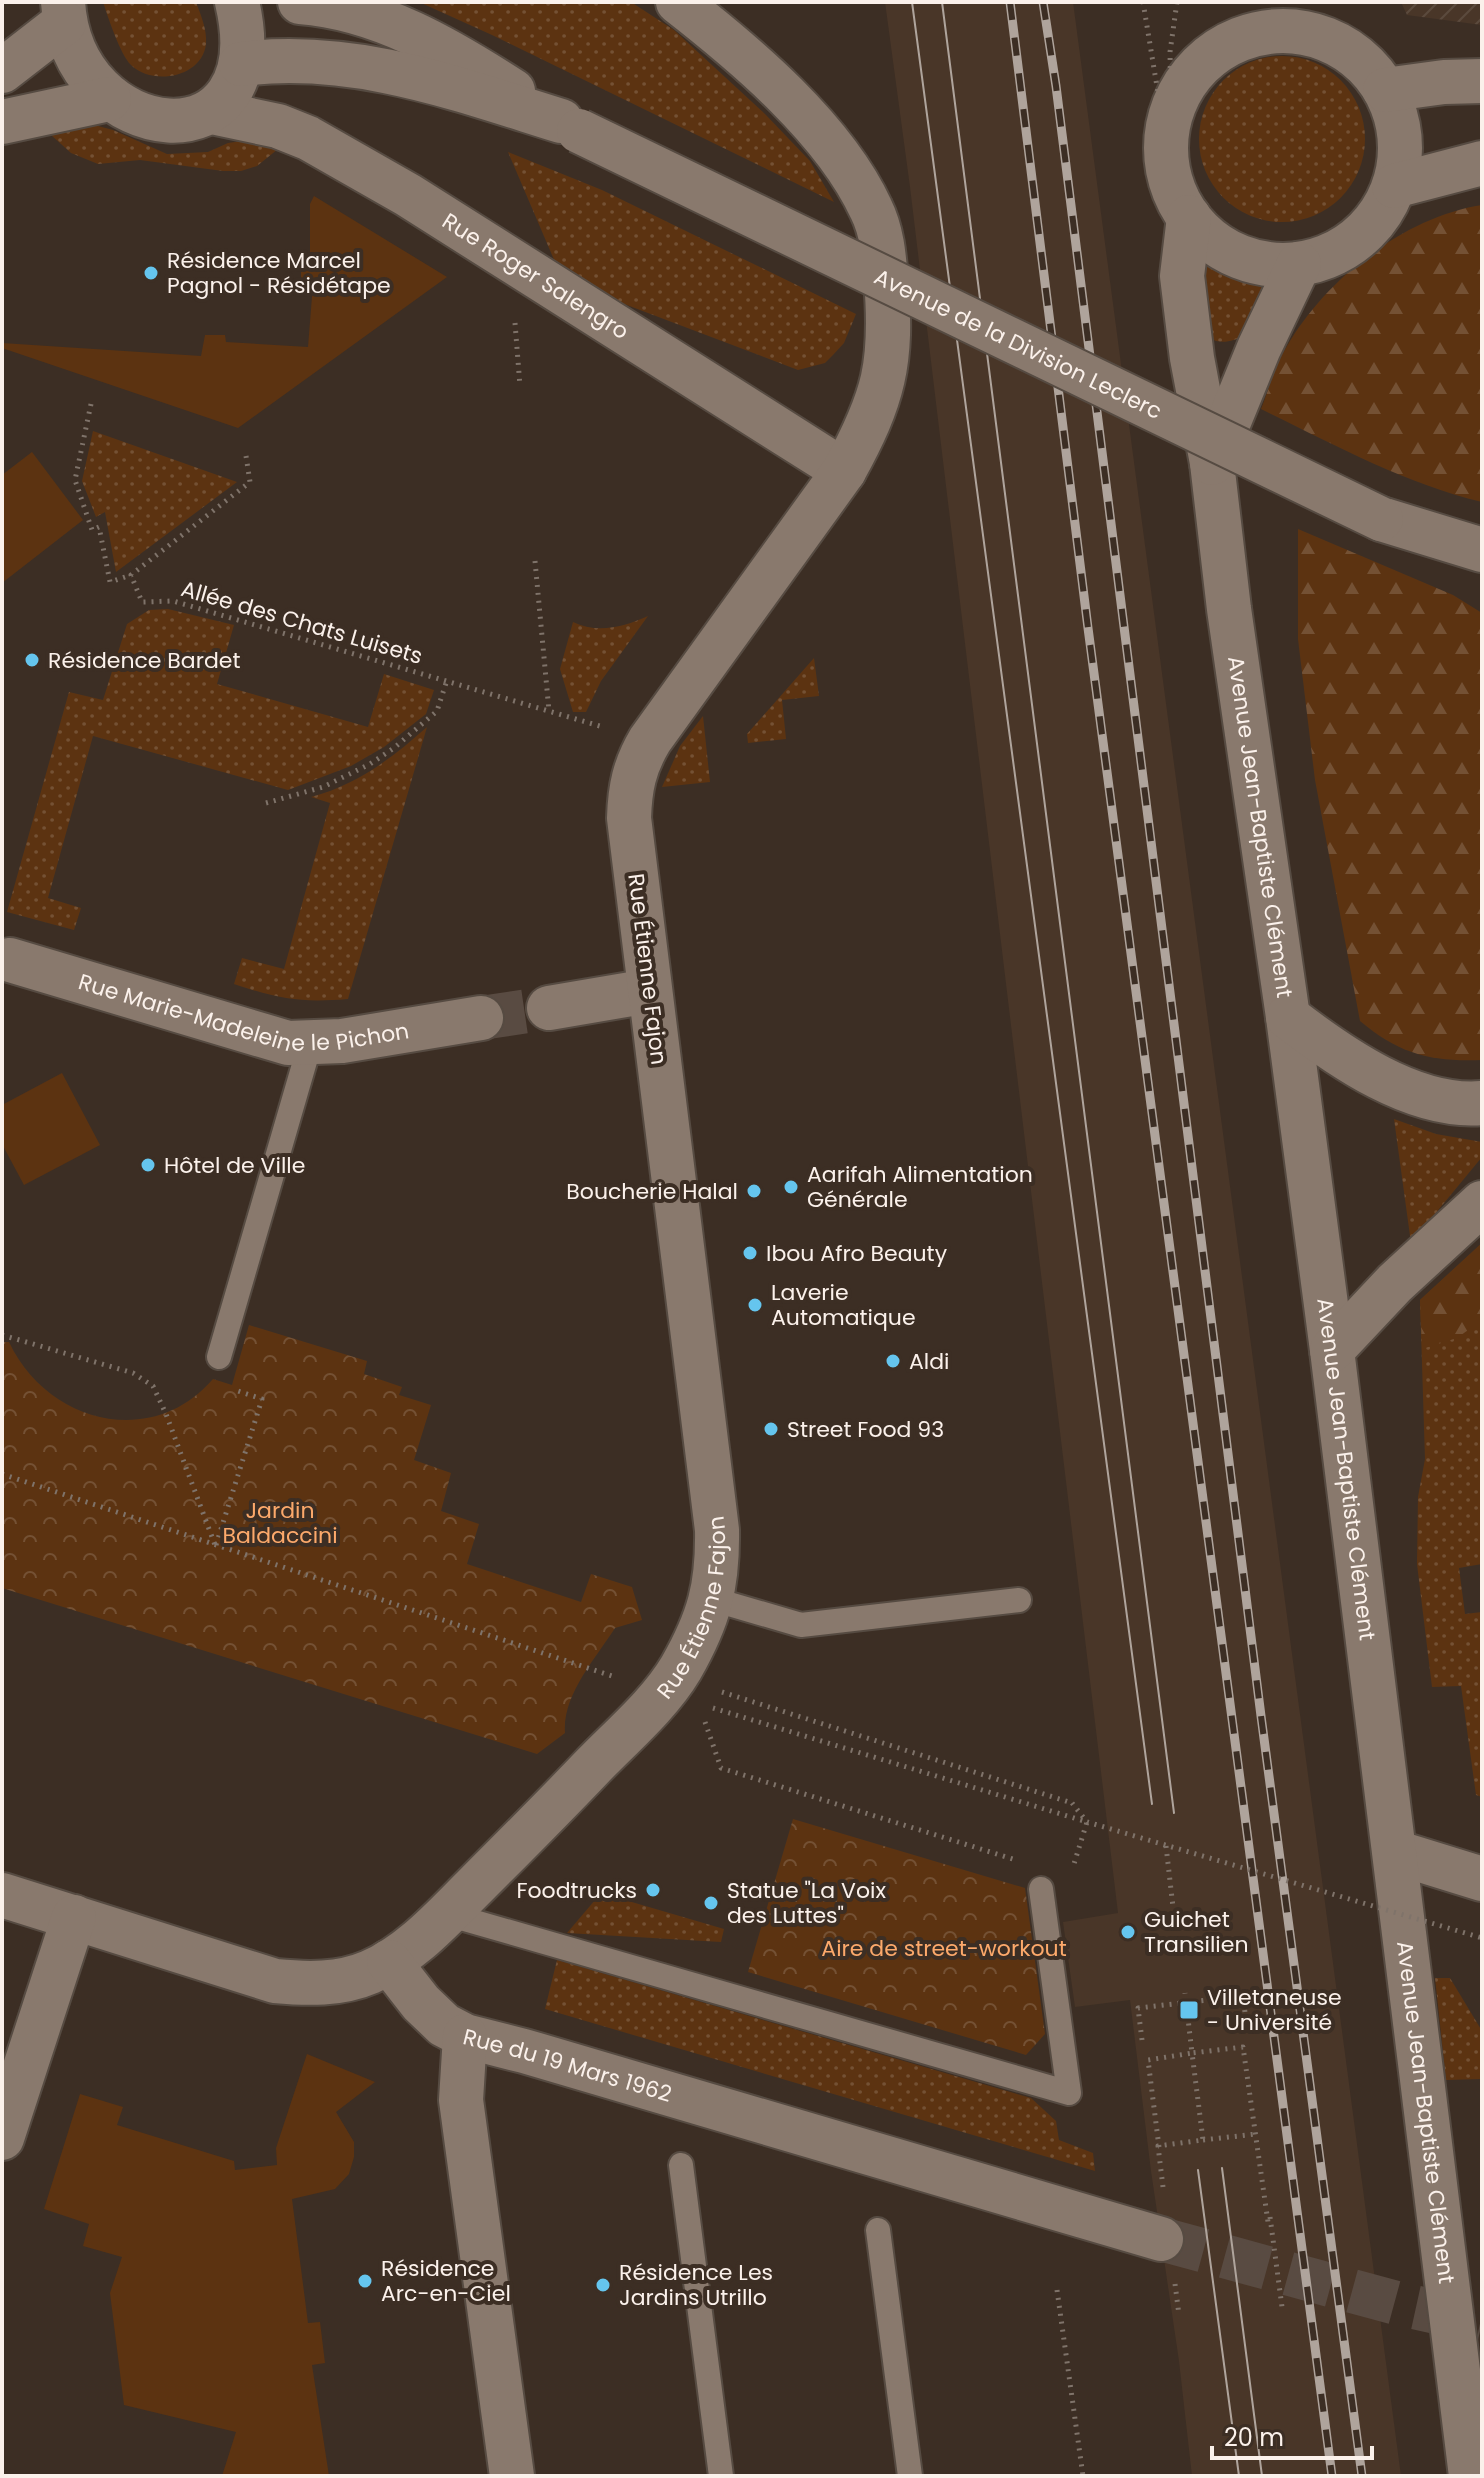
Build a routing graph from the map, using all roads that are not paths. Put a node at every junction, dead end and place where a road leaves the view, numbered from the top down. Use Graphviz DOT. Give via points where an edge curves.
graph roads {
  1 [pos="237,2"];
  2 [pos="300,2"];
  3 [pos="678,2"];
  4 [pos="63,12"];
  5 [pos="1253,18"];
  6 [pos="241,64"];
  7 [pos="2,71"];
  8 [pos="1482,81"];
  9 [pos="1385,90"];
  10 [pos="109,99"];
  11 [pos="212,112"];
  12 [pos="2,122"];
  13 [pos="570,126"];
  14 [pos="1482,163"];
  15 [pos="1394,186"];
  16 [pos="1189,217"];
  17 [pos="1299,264"];
  18 [pos="1212,463"];
  19 [pos="844,471"];
  20 [pos="1482,550"];
  21 [pos="10,960"];
  22 [pos="649,991"];
  23 [pos="549,1008"];
  24 [pos="1288,1017"];
  25 [pos="481,1018"];
  26 [pos="310,1044"];
  27 [pos="1482,1103"];
  28 [pos="1482,1203"];
  29 [pos="1332,1350"];
  30 [pos="219,1357"];
  31 [pos="712,1599"];
  32 [pos="1019,1600"];
  33 [pos="1395,1852"];
  34 [pos="1482,1879"];
  35 [pos="1041,1889"];
  36 [pos="2,1895"];
  37 [pos="447,1914"];
  38 [pos="74,1917"];
  39 [pos="389,1962"];
  40 [pos="465,2036"];
  41 [pos="2,2138"];
  42 [pos="681,2165"];
  43 [pos="878,2230"];
  44 [pos="1161,2239"];
  45 [pos="512,2476"];
  46 [pos="721,2476"];
  47 [pos="910,2476"];
  48 [pos="1471,2476"];
  1 -- 6 [label="street"];
  2 -- 13 [label="street, Avenue de la Division Leclerc" via="416,34"];
  3 -- 19 [label="street, Rue Étienne Fajon" via="803,114 856,181 877,222 887,289 887,361 869,426"];
  4 -- 7 [label="street"];
  4 -- 10 [label="street" via="69,40 85,71"];
  5 -- 9 [label="street" via="1338,45 1364,64"];
  5 -- 16 [label="street" via="1183,87 1169,132 1172,184"];
  6 -- 11 [label="street" via="231,90"];
  6 -- 13 [label="street, Avenue de la Division Leclerc" via="277,59 371,68 434,81"];
  8 -- 9 [label="street"];
  9 -- 15 [label="street" via="1399,137"];
  10 -- 11 [label="street" via="157,120"];
  10 -- 12 [label="street"];
  11 -- 19 [label="street, Rue Roger Salengro" via="278,126 345,159"];
  13 -- 20 [label="street, Avenue de la Division Leclerc, bridge" via="1381,519"];
  14 -- 15 [label="street"];
  15 -- 17 [label="street" via="1358,239 1330,256"];
  16 -- 17 [label="street" via="1237,256"];
  16 -- 18 [label="street, Avenue Jean-Baptiste Clément" via="1182,276"];
  17 -- 18 [label="street, Avenue Jean-Baptiste Clément"];
  18 -- 24 [label="street, Avenue Jean-Baptiste Clément"];
  19 -- 22 [label="street, Rue Étienne Fajon" via="635,767 629,818"];
  21 -- 26 [label="street, Rue Marie-Madeleine le Pichon" via="288,1043"];
  22 -- 23 [label="street"];
  22 -- 31 [label="street, Rue Étienne Fajon" via="717,1530"];
  24 -- 27 [label="street" via="1354,1065 1385,1079 1453,1103"];
  24 -- 29 [label="street, Avenue Jean-Baptiste Clément"];
  25 -- 26 [label="street, Rue Marie-Madeleine le Pichon"];
  26 -- 30 [label="lane"];
  28 -- 29 [label="street"];
  29 -- 33 [label="street, Avenue Jean-Baptiste Clément"];
  31 -- 32 [label="lane" via="801,1625"];
  31 -- 37 [label="street, Rue Étienne Fajon" via="689,1653 664,1692"];
  33 -- 34 [label="street"];
  33 -- 48 [label="street, Avenue Jean-Baptiste Clément"];
  35 -- 37 [label="lane" via="1069,2093"];
  36 -- 38 [label="street"];
  37 -- 39 [label="street, Rue Étienne Fajon"];
  38 -- 39 [label="street" via="275,1981 322,1983 368,1973"];
  38 -- 41 [label="street"];
  39 -- 40 [label="street, Rue du 19 Mars 1962" via="432,2016"];
  40 -- 44 [label="street, Rue du 19 Mars 1962"];
  40 -- 45 [label="street" via="461,2100"];
  42 -- 46 [label="lane"];
  43 -- 47 [label="lane"];
}
